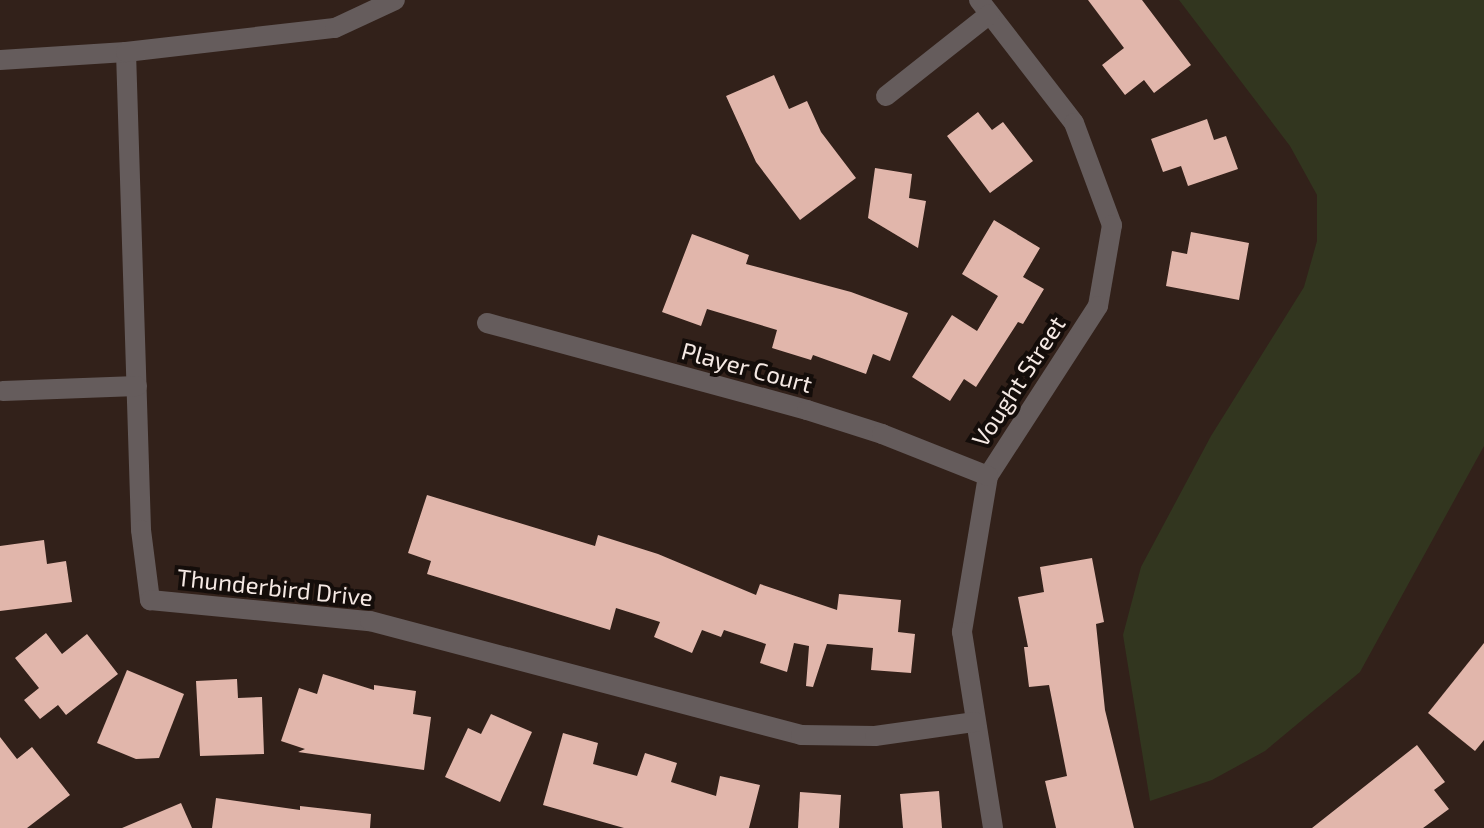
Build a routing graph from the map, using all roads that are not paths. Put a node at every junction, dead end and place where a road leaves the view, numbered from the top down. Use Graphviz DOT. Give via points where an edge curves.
graph roads {
  1 [pos="395,0"];
  2 [pos="985,7"];
  3 [pos="126,52"];
  4 [pos="0,60"];
  5 [pos="886,96"];
  6 [pos="487,323"];
  7 [pos="137,386"];
  8 [pos="3,391"];
  9 [pos="988,476"];
  10 [pos="975,722"];
  11 [pos="993,828"];
  1 -- 3 [label="street" via="335,28"];
  2 -- 5 [label="street"];
  2 -- 9 [label="street, Vought Street" via="1074,123 1112,225 1098,306"];
  3 -- 4 [label="street"];
  3 -- 7 [label="street, Thunderbird Drive"];
  6 -- 9 [label="street, Player Court" via="807,410"];
  7 -- 8 [label="street"];
  7 -- 10 [label="street, Thunderbird Drive" via="141,530 150,600 370,621 801,735 875,736"];
  9 -- 10 [label="street, Vought Street" via="962,632"];
  10 -- 11 [label="street, Vought Street"];
}
